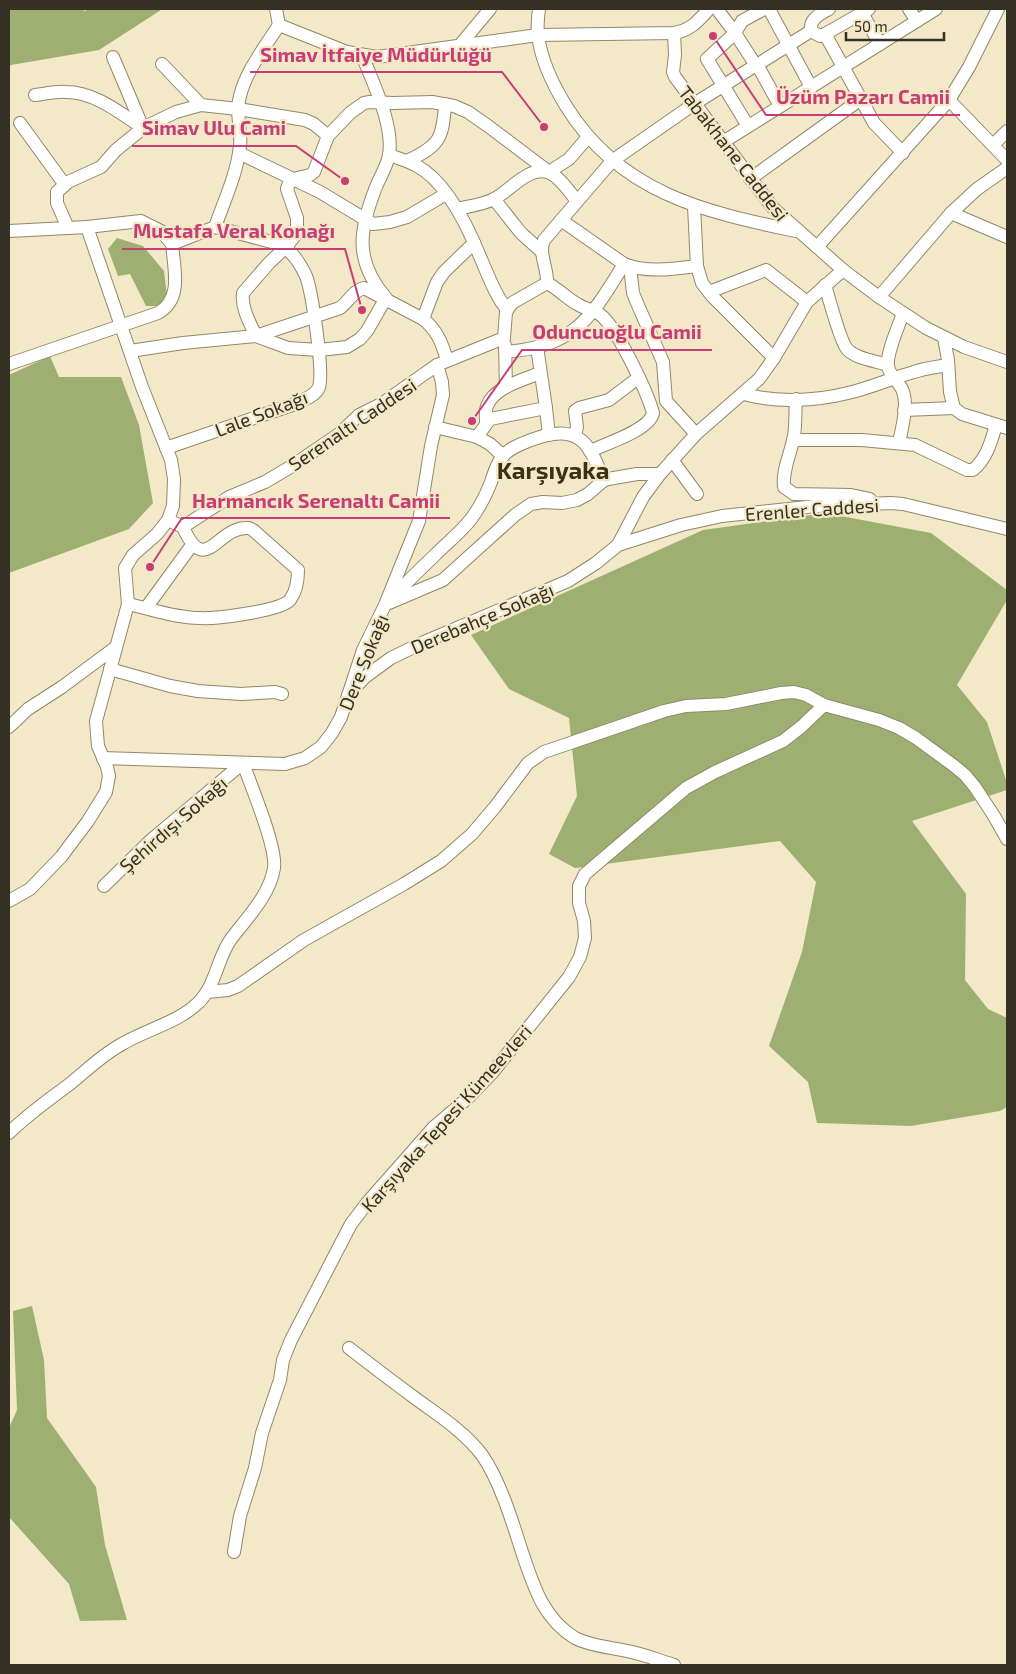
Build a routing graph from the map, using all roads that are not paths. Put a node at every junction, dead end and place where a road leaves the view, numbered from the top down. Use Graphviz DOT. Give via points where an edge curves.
graph roads {
  1 [pos="276,9"];
  2 [pos="490,9"];
  3 [pos="539,9"];
  4 [pos="709,9"];
  5 [pos="717,9"];
  6 [pos="764,9"];
  7 [pos="769,9"];
  8 [pos="829,9"];
  9 [pos="909,9"];
  10 [pos="936,9"];
  11 [pos="998,9"];
  12 [pos="866,11"];
  13 [pos="814,13"];
  14 [pos="917,21"];
  15 [pos="279,25"];
  16 [pos="811,31"];
  17 [pos="674,33"];
  18 [pos="735,33"];
  19 [pos="825,34"];
  20 [pos="538,35"];
  21 [pos="880,44"];
  22 [pos="460,45"];
  23 [pos="788,45"];
  24 [pos="362,55"];
  25 [pos="113,57"];
  26 [pos="162,64"];
  27 [pos="757,65"];
  28 [pos="843,67"];
  29 [pos="722,86"];
  30 [pos="811,87"];
  31 [pos="34,96"];
  32 [pos="861,99"];
  33 [pos="949,100"];
  34 [pos="380,102"];
  35 [pos="445,104"];
  36 [pos="694,104"];
  37 [pos="200,105"];
  38 [pos="780,106"];
  39 [pos="238,109"];
  40 [pos="20,123"];
  41 [pos="748,126"];
  42 [pos="143,128"];
  43 [pos="1007,131"];
  44 [pos="328,136"];
  45 [pos="588,137"];
  46 [pos="723,142"];
  47 [pos="993,145"];
  48 [pos="239,153"];
  49 [pos="903,153"];
  50 [pos="389,154"];
  51 [pos="1007,160"];
  52 [pos="407,161"];
  53 [pos="612,161"];
  54 [pos="1007,168"];
  55 [pos="549,172"];
  56 [pos="293,179"];
  57 [pos="750,179"];
  58 [pos="65,185"];
  59 [pos="446,194"];
  60 [pos="494,199"];
  61 [pos="577,201"];
  62 [pos="694,206"];
  63 [pos="457,209"];
  64 [pos="951,213"];
  65 [pos="365,220"];
  66 [pos="561,220"];
  67 [pos="87,227"];
  68 [pos="215,227"];
  69 [pos="68,228"];
  70 [pos="9,231"];
  71 [pos="798,232"];
  72 [pos="1007,237"];
  73 [pos="474,242"];
  74 [pos="172,244"];
  75 [pos="817,247"];
  76 [pos="286,248"];
  77 [pos="541,251"];
  78 [pos="627,265"];
  79 [pos="696,266"];
  80 [pos="843,270"];
  81 [pos="547,283"];
  82 [pos="825,285"];
  83 [pos="709,292"];
  84 [pos="879,297"];
  85 [pos="386,298"];
  86 [pos="807,302"];
  87 [pos="507,310"];
  88 [pos="593,311"];
  89 [pos="903,313"];
  90 [pos="314,317"];
  91 [pos="423,319"];
  92 [pos="121,326"];
  93 [pos="256,336"];
  94 [pos="504,338"];
  95 [pos="944,338"];
  96 [pos="537,347"];
  97 [pos="319,350"];
  98 [pos="130,351"];
  99 [pos="506,352"];
  100 [pos="774,358"];
  101 [pos="1007,362"];
  102 [pos="442,363"];
  103 [pos="9,364"];
  104 [pos="888,365"];
  105 [pos="948,365"];
  106 [pos="540,373"];
  107 [pos="638,378"];
  108 [pos="895,379"];
  109 [pos="506,387"];
  110 [pos="744,394"];
  111 [pos="665,396"];
  112 [pos="796,399"];
  113 [pos="546,408"];
  114 [pos="954,408"];
  115 [pos="904,410"];
  116 [pos="653,413"];
  117 [pos="486,422"];
  118 [pos="435,427"];
  119 [pos="1002,427"];
  120 [pos="696,434"];
  121 [pos="549,435"];
  122 [pos="575,435"];
  123 [pos="477,436"];
  124 [pos="793,440"];
  125 [pos="899,443"];
  126 [pos="166,448"];
  127 [pos="590,450"];
  128 [pos="503,456"];
  129 [pos="672,460"];
  130 [pos="660,474"];
  131 [pos="603,480"];
  132 [pos="697,494"];
  133 [pos="891,503"];
  134 [pos="168,520"];
  135 [pos="183,527"];
  136 [pos="1007,529"];
  137 [pos="618,544"];
  138 [pos="192,545"];
  139 [pos="128,604"];
  140 [pos="385,605"];
  141 [pos="146,608"];
  142 [pos="116,647"];
  143 [pos="110,669"];
  144 [pos="282,694"];
  145 [pos="348,695"];
  146 [pos="824,705"];
  147 [pos="9,727"];
  148 [pos="103,758"];
  149 [pos="243,763"];
  150 [pos="1007,839"];
  151 [pos="104,886"];
  152 [pos="9,901"];
  153 [pos="207,992"];
  154 [pos="9,1133"];
  155 [pos="349,1348"];
  156 [pos="234,1552"];
  157 [pos="674,1665"];
  1 -- 15 [label="street"];
  2 -- 22 [label="street"];
  3 -- 20 [label="street"];
  4 -- 17 [label="street" via="693,26"];
  5 -- 18 [label="street"];
  6 -- 18 [label="street" via="742,21"];
  7 -- 23 [label="street"];
  8 -- 13 [label="street"];
  9 -- 14 [label="street"];
  10 -- 14 [label="street"];
  11 -- 33 [label="street"];
  12 -- 19 [label="street"];
  12 -- 21 [label="street"];
  13 -- 16 [label="street"];
  14 -- 21 [label="street"];
  15 -- 24 [label="street"];
  15 -- 39 [label="street" via="248,75"];
  16 -- 19 [label="street" via="820,36"];
  16 -- 23 [label="street"];
  17 -- 20 [label="street"];
  17 -- 36 [label="street, Tabakhane Caddesi" via="675,77"];
  18 -- 27 [label="street"];
  18 -- 29 [label="street" via="707,60"];
  19 -- 28 [label="street"];
  20 -- 22 [label="street"];
  20 -- 45 [label="street" via="554,83"];
  21 -- 28 [label="street"];
  22 -- 24 [label="street" via="391,56"];
  23 -- 27 [label="street"];
  23 -- 30 [label="street"];
  24 -- 34 [label="street"];
  25 -- 42 [label="street"];
  26 -- 37 [label="street"];
  27 -- 29 [label="street"];
  27 -- 38 [label="street"];
  28 -- 30 [label="street"];
  28 -- 32 [label="street"];
  29 -- 36 [label="street"];
  29 -- 41 [label="street"];
  30 -- 38 [label="street"];
  31 -- 42 [label="street" via="66,92 89,96"];
  32 -- 49 [label="street" via="874,123"];
  32 -- 57 [label="street"];
  33 -- 47 [label="street"];
  33 -- 49 [label="street"];
  34 -- 35 [label="street"];
  34 -- 44 [label="street" via="357,107"];
  34 -- 50 [label="street" via="388,133"];
  35 -- 52 [label="street" via="438,142"];
  35 -- 55 [label="street" via="468,112"];
  36 -- 46 [label="street, Tabakhane Caddesi"];
  36 -- 53 [label="street"];
  37 -- 39 [label="street"];
  37 -- 42 [label="street"];
  38 -- 41 [label="street"];
  39 -- 44 [label="street" via="306,120"];
  39 -- 48 [label="street"];
  40 -- 58 [label="street"];
  41 -- 46 [label="street"];
  42 -- 58 [label="street" via="100,167"];
  43 -- 47 [label="street"];
  44 -- 56 [label="street" via="314,172"];
  45 -- 53 [label="street"];
  45 -- 55 [label="street" via="569,159"];
  46 -- 57 [label="street, Tabakhane Caddesi"];
  47 -- 51 [label="street"];
  48 -- 56 [label="street"];
  48 -- 68 [label="street"];
  49 -- 75 [label="street"];
  50 -- 52 [label="street"];
  50 -- 65 [label="street"];
  52 -- 59 [label="street" via="425,172"];
  53 -- 61 [label="street"];
  53 -- 62 [label="street" via="658,190"];
  54 -- 64 [label="street"];
  55 -- 60 [label="street" via="532,173"];
  55 -- 61 [label="street"];
  56 -- 65 [label="street"];
  56 -- 76 [label="street" via="288,188 298,225 297,233"];
  57 -- 71 [label="street, Tabakhane Caddesi"];
  58 -- 69 [label="street" via="56,197"];
  59 -- 63 [label="street"];
  59 -- 65 [label="street" via="407,217 379,224"];
  60 -- 63 [label="street"];
  60 -- 77 [label="street" via="521,233"];
  61 -- 66 [label="street"];
  62 -- 71 [label="street"];
  62 -- 79 [label="street"];
  63 -- 73 [label="street"];
  64 -- 72 [label="street"];
  64 -- 84 [label="street"];
  65 -- 85 [label="street" via="364,261"];
  66 -- 77 [label="street" via="544,240"];
  66 -- 78 [label="street"];
  67 -- 69 [label="street"];
  67 -- 74 [label="street" via="141,221 161,231"];
  67 -- 92 [label="street"];
  68 -- 74 [label="street"];
  68 -- 76 [label="street"];
  69 -- 70 [label="street"];
  71 -- 75 [label="street, Tabakhane Caddesi"];
  73 -- 87 [label="street" via="492,287"];
  73 -- 91 [label="street" via="437,282"];
  74 -- 92 [label="street" via="175,286 170,304 158,313"];
  75 -- 80 [label="street, Tabakhane Caddesi"];
  76 -- 90 [label="street, Lale Sokağı" via="306,275"];
  76 -- 93 [label="street" via="243,293 244,309"];
  77 -- 81 [label="street" via="548,274"];
  78 -- 79 [label="street" via="665,269"];
  78 -- 88 [label="street"];
  78 -- 111 [label="street" via="637,303 663,362"];
  79 -- 83 [label="street"];
  80 -- 82 [label="street"];
  80 -- 84 [label="street, Tabakhane Caddesi"];
  81 -- 87 [label="street" via="515,300"];
  81 -- 88 [label="street" via="576,304"];
  82 -- 86 [label="street"];
  82 -- 104 [label="street" via="847,349"];
  83 -- 86 [label="street" via="766,270"];
  83 -- 100 [label="street"];
  84 -- 89 [label="street, Tabakhane Caddesi"];
  85 -- 90 [label="street" via="360,288 340,308"];
  85 -- 91 [label="street"];
  85 -- 97 [label="street" via="370,326 353,344"];
  86 -- 100 [label="street"];
  87 -- 94 [label="street"];
  88 -- 96 [label="street" via="568,334"];
  88 -- 107 [label="street" via="610,326"];
  89 -- 95 [label="street, Tabakhane Caddesi"];
  89 -- 104 [label="street"];
  90 -- 93 [label="street"];
  90 -- 97 [label="street, Lale Sokağı"];
  91 -- 102 [label="street" via="437,332"];
  92 -- 98 [label="street"];
  92 -- 103 [label="street"];
  93 -- 97 [label="street" via="288,348"];
  93 -- 98 [label="street"];
  94 -- 99 [label="street"];
  94 -- 102 [label="street, Serenaltı Caddesi"];
  95 -- 101 [label="street, Tabakhane Caddesi"];
  95 -- 105 [label="street"];
  96 -- 99 [label="street"];
  96 -- 106 [label="street"];
  97 -- 126 [label="street, Lale Sokağı" via="321,375 319,387 313,395"];
  98 -- 126 [label="street"];
  99 -- 109 [label="street"];
  100 -- 110 [label="street"];
  102 -- 118 [label="street" via="443,388"];
  102 -- 135 [label="street, Serenaltı Caddesi" via="383,403 359,415 339,434 292,466 229,497"];
  104 -- 108 [label="street"];
  105 -- 108 [label="street"];
  105 -- 114 [label="street"];
  106 -- 109 [label="street"];
  106 -- 113 [label="street"];
  107 -- 116 [label="street"];
  107 -- 122 [label="street" via="609,400 579,408 576,411"];
  108 -- 112 [label="street" via="846,394"];
  108 -- 115 [label="street" via="904,395"];
  109 -- 117 [label="street" via="487,405"];
  110 -- 112 [label="street" via="767,400"];
  110 -- 120 [label="street"];
  111 -- 116 [label="street"];
  111 -- 120 [label="street" via="670,407"];
  112 -- 124 [label="street"];
  113 -- 117 [label="street"];
  113 -- 121 [label="street"];
  114 -- 115 [label="street"];
  114 -- 119 [label="street" via="962,414"];
  115 -- 125 [label="street"];
  116 -- 127 [label="street" via="650,420 633,432"];
  117 -- 123 [label="street"];
  118 -- 123 [label="street"];
  118 -- 140 [label="street" via="419,522"];
  119 -- 125 [label="street" via="984,459 973,470 914,445"];
  120 -- 129 [label="street"];
  121 -- 122 [label="street"];
  121 -- 128 [label="street" via="518,446"];
  122 -- 127 [label="street"];
  123 -- 128 [label="street"];
  124 -- 125 [label="street"];
  124 -- 133 [label="street" via="784,481 789,492 851,495"];
  126 -- 134 [label="street" via="174,479 173,506"];
  127 -- 131 [label="street"];
  128 -- 140 [label="street" via="472,517"];
  129 -- 130 [label="street"];
  129 -- 132 [label="street"];
  130 -- 131 [label="street"];
  130 -- 137 [label="street" via="639,502"];
  131 -- 140 [label="street, Dere Sokağı" via="577,500 536,503 524,508 443,580"];
  133 -- 136 [label="street, Erenler Caddesi"];
  133 -- 137 [label="street, Erenler Caddesi" via="816,506 730,515 681,525"];
  134 -- 135 [label="street"];
  134 -- 139 [label="street" via="128,562 124,575"];
  135 -- 138 [label="street"];
  137 -- 145 [label="street, Derebahçe Sokağı" via="596,564 568,581 392,658 365,677"];
  138 -- 141 [label="street"];
  138 -- 141 [label="street" via="206,550 231,533 249,528 298,570 294,594 278,607 217,618 188,617"];
  139 -- 141 [label="street"];
  139 -- 142 [label="street"];
  140 -- 145 [label="street, Dere Sokağı" via="363,650"];
  142 -- 143 [label="street"];
  142 -- 147 [label="street"];
  143 -- 144 [label="street" via="198,691"];
  143 -- 148 [label="street" via="96,721 98,746"];
  145 -- 149 [label="street, Dere Sokağı" via="341,717 321,747 304,758 285,764"];
  146 -- 150 [label="street" via="899,728 953,765 975,787"];
  146 -- 153 [label="street" via="794,692 726,704 686,706 544,752 528,763 472,834 440,861 304,940 238,986"];
  146 -- 156 [label="street, Karşıyaka Tepesi Kümeevleri" via="783,741 686,788 585,874 579,886 584,938 580,957 569,977 492,1073 434,1127 367,1203 347,1232 291,1340 262,1433"];
  148 -- 149 [label="street, Dere Sokağı"];
  148 -- 152 [label="street" via="108,784 88,821 41,879"];
  149 -- 151 [label="street, Şehirdışı Sokağı" via="164,828"];
  149 -- 153 [label="street" via="268,836 274,867 260,900 228,944"];
  153 -- 154 [label="street" via="183,1015 101,1056"];
  155 -- 157 [label="street" via="442,1418 482,1456 499,1490 534,1586 543,1606 557,1623 576,1638 591,1644"];
}
